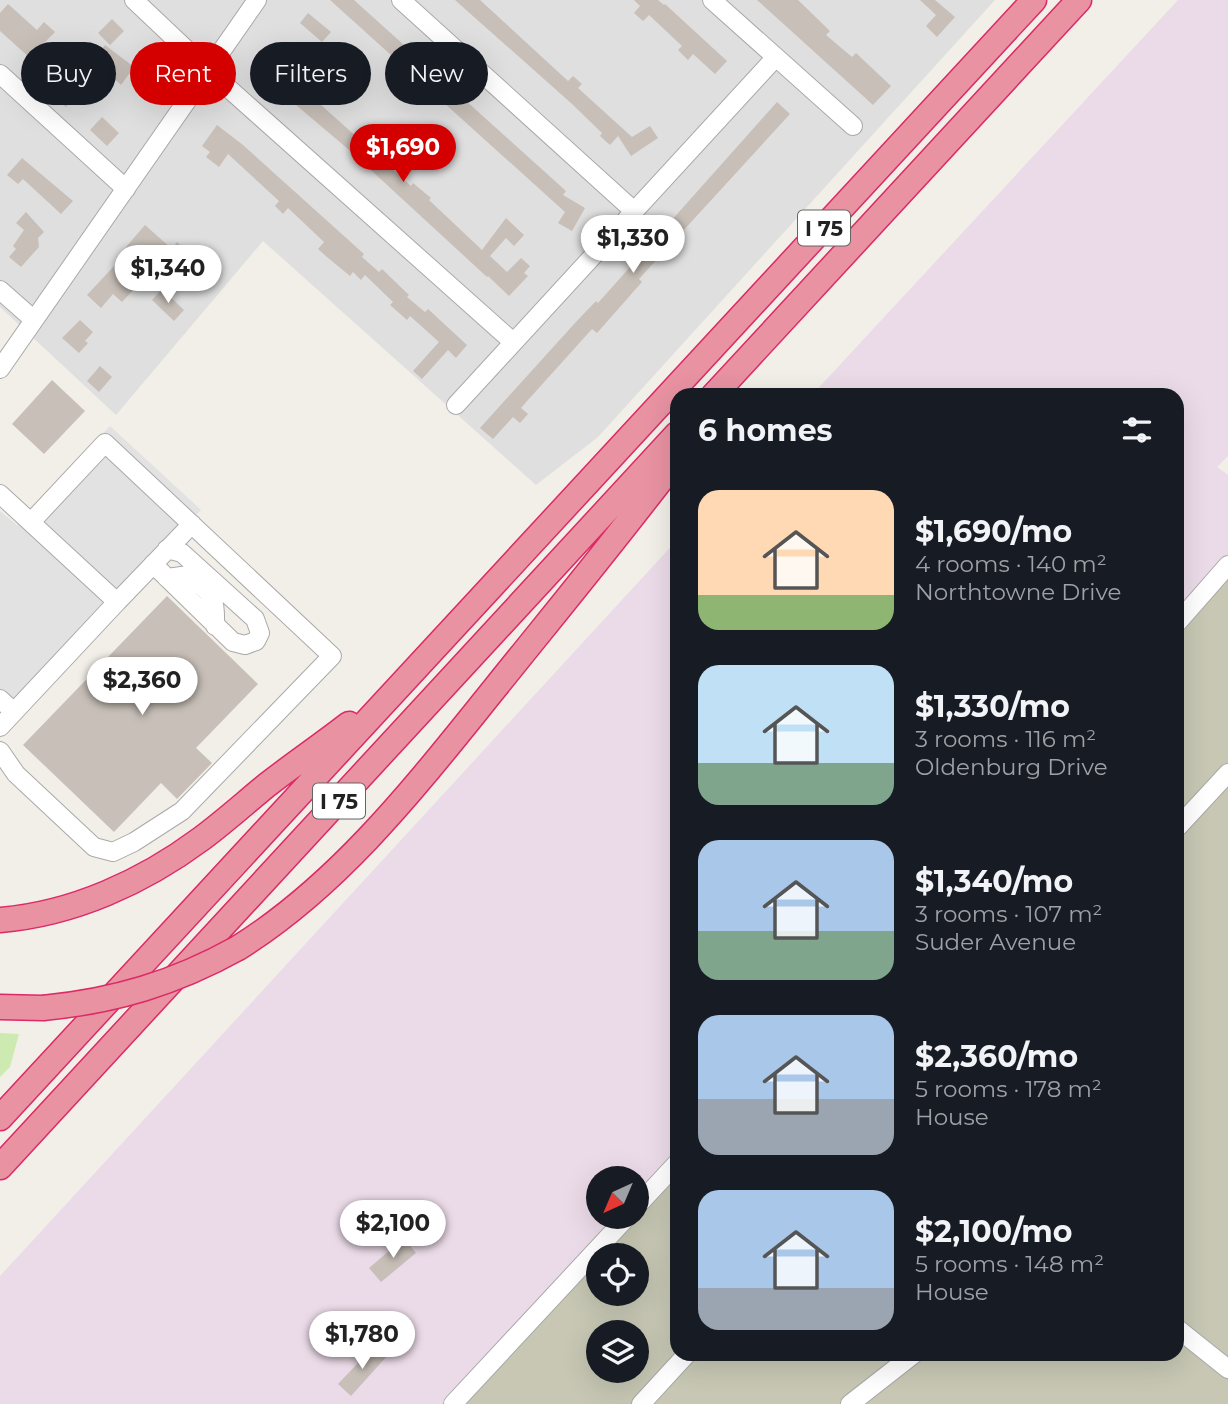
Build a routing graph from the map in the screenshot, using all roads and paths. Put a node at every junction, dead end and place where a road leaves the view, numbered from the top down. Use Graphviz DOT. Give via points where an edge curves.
graph roads {
  1 [pos="134,0"];
  2 [pos="257,0"];
  3 [pos="401,0"];
  4 [pos="712,0"];
  5 [pos="1034,0"];
  6 [pos="1079,0"];
  7 [pos="178,42"];
  8 [pos="228,42"];
  9 [pos="776,57"];
  10 [pos="0,74"];
  11 [pos="236,95"];
  12 [pos="184,105"];
  13 [pos="853,126"];
  14 [pos="126,188"];
  15 [pos="635,211"];
  16 [pos="0,290"];
  17 [pos="796,306"];
  18 [pos="34,320"];
  19 [pos="513,342"];
  20 [pos="0,369"];
  21 [pos="675,388"];
  22 [pos="720,388"];
  23 [pos="733,388"];
  24 [pos="670,393"];
  25 [pos="456,405"];
  26 [pos="670,442"];
  27 [pos="670,469"];
  28 [pos="0,494"];
  29 [pos="30,522"];
  30 [pos="192,524"];
  31 [pos="167,549"];
  32 [pos="153,564"];
  33 [pos="1228,565"];
  34 [pos="117,602"];
  35 [pos="1184,615"];
  36 [pos="397,688"];
  37 [pos="0,699"];
  38 [pos="14,712"];
  39 [pos="0,727"];
  40 [pos="3,762"];
  41 [pos="1228,773"];
  42 [pos="1184,821"];
  43 [pos="0,920"];
  44 [pos="0,1007"];
  45 [pos="0,1118"];
  46 [pos="0,1167"];
  47 [pos="670,1171"];
  48 [pos="649,1193"];
  49 [pos="616,1229"];
  50 [pos="1184,1334"];
  51 [pos="681,1361"];
  52 [pos="905,1361"];
  53 [pos="1228,1369"];
  54 [pos="453,1404"];
  55 [pos="641,1404"];
  56 [pos="850,1404"];
  1 -- 7 [label="street"];
  2 -- 8 [label="street"];
  3 -- 15 [label="street"];
  4 -- 9 [label="street"];
  5 -- 21 [label="highway, I 75"];
  6 -- 17 [label="highway, I 75"];
  9 -- 13 [label="street"];
  9 -- 15 [label="street"];
  10 -- 14 [label="street"];
  11 -- 19 [label="street"];
  12 -- 14 [label="street"];
  14 -- 18 [label="street"];
  15 -- 19 [label="street"];
  16 -- 18 [label="street"];
  17 -- 22 [label="highway, I 75"];
  17 -- 23 [label="highway"];
  18 -- 20 [label="street"];
  19 -- 25 [label="street"];
  24 -- 36 [label="highway, I 75"];
  26 -- 46 [label="highway, I 75"];
  27 -- 44 [label="highway, bridge" via="371,834 294,909 239,948 144,989 43,1008"];
  28 -- 29 [label="street"];
  29 -- 30 [label="street" via="105,443"];
  29 -- 34 [label="street"];
  30 -- 31 [label="street"];
  30 -- 40 [label="street" via="332,656 182,811 113,852 94,848"];
  31 -- 32 [label="street"];
  31 -- 32 [label="street" via="182,553 255,619 260,633 256,641 245,645 233,642 215,626 216,605 210,594 189,575 167,579"];
  32 -- 34 [label="street"];
  33 -- 35 [label="street"];
  34 -- 38 [label="street"];
  36 -- 43 [label="highway" via="216,828 154,870 88,900"];
  36 -- 45 [label="highway, I 75"];
  37 -- 38 [label="street"];
  38 -- 39 [label="street"];
  41 -- 42 [label="street"];
  47 -- 48 [label="street"];
  49 -- 54 [label="street"];
  50 -- 53 [label="street"];
  51 -- 55 [label="street"];
  52 -- 56 [label="street"];
}
